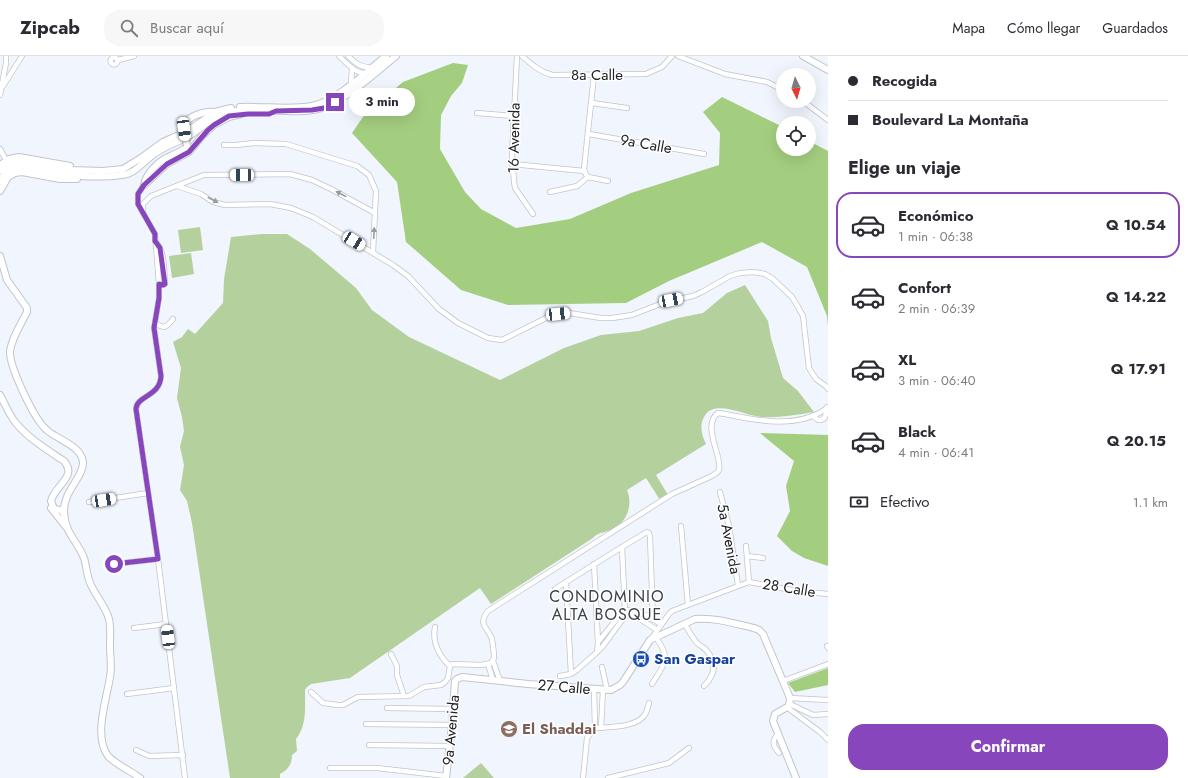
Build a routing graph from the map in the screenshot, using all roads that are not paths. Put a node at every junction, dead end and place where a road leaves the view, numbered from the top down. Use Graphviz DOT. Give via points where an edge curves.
graph roads {
  1 [pos="6,56"];
  2 [pos="22,56"];
  3 [pos="134,56"];
  4 [pos="339,56"];
  5 [pos="348,56"];
  6 [pos="385,56"];
  7 [pos="391,56"];
  8 [pos="396,56"];
  9 [pos="517,56"];
  10 [pos="522,56"];
  11 [pos="672,56"];
  12 [pos="678,56"];
  13 [pos="803,56"];
  14 [pos="112,57"];
  15 [pos="372,67"];
  16 [pos="352,69"];
  17 [pos="828,70"];
  18 [pos="366,73"];
  19 [pos="594,75"];
  20 [pos="351,84"];
  21 [pos="776,86"];
  22 [pos="2,87"];
  23 [pos="344,93"];
  24 [pos="0,95"];
  25 [pos="334,100"];
  26 [pos="592,103"];
  27 [pos="627,108"];
  28 [pos="812,108"];
  29 [pos="276,111"];
  30 [pos="215,112"];
  31 [pos="477,113"];
  32 [pos="514,116"];
  33 [pos="828,120"];
  34 [pos="589,134"];
  35 [pos="224,145"];
  36 [pos="0,148"];
  37 [pos="704,154"];
  38 [pos="6,160"];
  39 [pos="512,164"];
  40 [pos="0,165"];
  41 [pos="81,170"];
  42 [pos="0,171"];
  43 [pos="584,171"];
  44 [pos="86,175"];
  45 [pos="588,177"];
  46 [pos="0,181"];
  47 [pos="608,181"];
  48 [pos="144,185"];
  49 [pos="177,186"];
  50 [pos="0,191"];
  51 [pos="550,192"];
  52 [pos="143,212"];
  53 [pos="375,213"];
  54 [pos="533,214"];
  55 [pos="373,252"];
  56 [pos="0,256"];
  57 [pos="173,319"];
  58 [pos="154,322"];
  59 [pos="828,389"];
  60 [pos="0,395"];
  61 [pos="828,407"];
  62 [pos="720,492"];
  63 [pos="148,493"];
  64 [pos="51,501"];
  65 [pos="89,502"];
  66 [pos="63,508"];
  67 [pos="681,526"];
  68 [pos="67,528"];
  69 [pos="746,546"];
  70 [pos="622,547"];
  71 [pos="747,556"];
  72 [pos="763,558"];
  73 [pos="158,559"];
  74 [pos="114,564"];
  75 [pos="594,564"];
  76 [pos="566,582"];
  77 [pos="749,582"];
  78 [pos="738,586"];
  79 [pos="555,589"];
  80 [pos="828,594"];
  81 [pos="688,605"];
  82 [pos="624,610"];
  83 [pos="625,616"];
  84 [pos="653,619"];
  85 [pos="166,624"];
  86 [pos="661,624"];
  87 [pos="685,624"];
  88 [pos="435,627"];
  89 [pos="134,628"];
  90 [pos="657,630"];
  91 [pos="653,639"];
  92 [pos="598,642"];
  93 [pos="602,646"];
  94 [pos="597,652"];
  95 [pos="391,654"];
  96 [pos="493,661"];
  97 [pos="488,664"];
  98 [pos="828,664"];
  99 [pos="450,666"];
  100 [pos="602,667"];
  101 [pos="570,674"];
  102 [pos="560,676"];
  103 [pos="493,680"];
  104 [pos="500,681"];
  105 [pos="783,681"];
  106 [pos="455,682"];
  107 [pos="652,684"];
  108 [pos="704,686"];
  109 [pos="174,688"];
  110 [pos="594,689"];
  111 [pos="605,690"];
  112 [pos="311,692"];
  113 [pos="127,694"];
  114 [pos="404,696"];
  115 [pos="828,700"];
  116 [pos="789,703"];
  117 [pos="649,704"];
  118 [pos="387,708"];
  119 [pos="453,709"];
  120 [pos="828,714"];
  121 [pos="366,724"];
  122 [pos="452,725"];
  123 [pos="595,728"];
  124 [pos="601,728"];
  125 [pos="778,734"];
  126 [pos="828,740"];
  127 [pos="369,745"];
  128 [pos="450,746"];
  129 [pos="689,748"];
  130 [pos="136,750"];
  131 [pos="779,753"];
  132 [pos="183,755"];
  133 [pos="330,768"];
  134 [pos="446,777"];
  135 [pos="140,778"];
  136 [pos="185,778"];
  137 [pos="583,778"];
  138 [pos="608,778"];
  139 [pos="796,778"];
  1 -- 22 [label="street"];
  2 -- 22 [label="street"];
  3 -- 14 [label="street" via="118,60"];
  4 -- 16 [label="street"];
  5 -- 15 [label="street" via="359,66"];
  6 -- 15 [label="main road"];
  7 -- 18 [label="street"];
  8 -- 23 [label="main road"];
  9 -- 32 [label="street, 16 Avenida"];
  10 -- 19 [label="street, 8a Calle" via="552,75"];
  11 -- 19 [label="street, 8a Calle" via="662,67 646,74"];
  12 -- 21 [label="street" via="725,74 767,82"];
  13 -- 17 [label="main road"];
  15 -- 18 [label="main road"];
  16 -- 18 [label="street"];
  16 -- 20 [label="street"];
  18 -- 20 [label="main road"];
  19 -- 26 [label="street"];
  20 -- 23 [label="main road"];
  22 -- 24 [label="street"];
  23 -- 25 [label="main road"];
  25 -- 29 [label="main road" via="324,108"];
  25 -- 30 [label="main road" via="308,106 241,107"];
  26 -- 27 [label="street"];
  26 -- 34 [label="street"];
  28 -- 33 [label="street"];
  29 -- 44 [label="main road" via="241,111 224,114 187,137 166,146 126,174"];
  29 -- 48 [label="main road" via="269,114 237,115 222,120 208,130 189,152 167,164"];
  30 -- 41 [label="main road" via="190,130 163,142 128,167 116,170"];
  30 -- 48 [label="main road, bridge" via="194,116 186,123 184,129 187,146 159,163 146,178"];
  31 -- 32 [label="street"];
  32 -- 39 [label="street, 16 Avenida"];
  34 -- 37 [label="street, 9a Calle"];
  34 -- 43 [label="street"];
  35 -- 53 [label="street" via="286,144 357,166 369,175 376,191"];
  36 -- 38 [label="street"];
  38 -- 40 [label="main road"];
  38 -- 41 [label="main road" via="29,158"];
  39 -- 43 [label="street"];
  39 -- 54 [label="street, 16 Avenida" via="515,188"];
  41 -- 42 [label="main road" via="20,162 9,164"];
  43 -- 45 [label="street"];
  44 -- 46 [label="main road" via="65,175 19,168 6,172"];
  44 -- 50 [label="main road" via="82,179 60,179 15,173 8,177"];
  45 -- 47 [label="street"];
  45 -- 51 [label="street" via="577,186"];
  48 -- 52 [label="street" via="138,194 138,204"];
  49 -- 52 [label="street" via="151,196 144,204"];
  53 -- 49 [label="street, one-way" via="312,180 290,174 204,175"];
  49 -- 55 [label="street, one-way" via="225,205 270,204 291,208"];
  52 -- 58 [label="street" via="162,254 165,284 159,284"];
  55 -- 53 [label="street, one-way"];
  55 -- 59 [label="street" via="408,276 439,310 458,323 493,340 502,340 558,314 569,312 601,318 632,315 665,302 698,294 730,276 753,272 765,274 782,287 803,316 809,368 816,379"];
  56 -- 66 [label="main road" via="7,280 27,308 10,352 18,378 42,426 77,450 82,460 82,470"];
  57 -- 58 [label="street" via="164,327 159,327"];
  58 -- 63 [label="street" via="161,381 153,393 136,404"];
  60 -- 64 [label="main road" via="11,416 24,432 69,467 66,478"];
  61 -- 96 [label="street" via="819,414 783,422 718,413 715,415 712,423 713,442 719,466 717,473 672,494 488,611 483,617 483,623 492,641"];
  62 -- 78 [label="street, 5a Avenida" via="729,526"];
  63 -- 65 [label="street"];
  63 -- 73 [label="street"];
  64 -- 66 [label="main road" via="54,509"];
  64 -- 68 [label="main road" via="50,506"];
  66 -- 68 [label="main road"];
  67 -- 81 [label="street"];
  68 -- 135 [label="main road" via="84,558 90,584 109,619 110,675 101,729 103,746 111,759"];
  69 -- 71 [label="street"];
  70 -- 75 [label="street"];
  70 -- 82 [label="street"];
  70 -- 84 [label="street" via="645,532 649,533"];
  71 -- 72 [label="street"];
  71 -- 77 [label="street"];
  73 -- 74 [label="street"];
  73 -- 85 [label="street"];
  75 -- 76 [label="street"];
  75 -- 92 [label="street"];
  76 -- 79 [label="street"];
  76 -- 101 [label="street"];
  77 -- 78 [label="street, 28 Calle"];
  77 -- 80 [label="street, 28 Calle"];
  78 -- 81 [label="street, 28 Calle"];
  81 -- 86 [label="street, 28 Calle" via="672,611"];
  82 -- 83 [label="street"];
  82 -- 84 [label="street" via="638,611"];
  82 -- 92 [label="street"];
  83 -- 90 [label="street" via="634,615"];
  83 -- 93 [label="street"];
  84 -- 86 [label="street"];
  85 -- 89 [label="street"];
  85 -- 109 [label="street"];
  86 -- 90 [label="street, 28 Calle"];
  87 -- 91 [label="main road"];
  87 -- 105 [label="main road" via="695,619 705,619 759,630"];
  87 -- 108 [label="street" via="697,643 706,649 712,661 713,675"];
  88 -- 99 [label="street" via="433,635 436,646 440,656"];
  90 -- 91 [label="street, 28 Calle"];
  91 -- 107 [label="street" via="664,649 666,655 665,662"];
  91 -- 111 [label="main road, 27 Calle" via="620,686"];
  92 -- 93 [label="street"];
  92 -- 94 [label="street"];
  93 -- 94 [label="street"];
  94 -- 101 [label="street"];
  95 -- 114 [label="street" via="397,666 397,675"];
  96 -- 97 [label="street"];
  96 -- 104 [label="street"];
  97 -- 99 [label="street"];
  97 -- 103 [label="street"];
  98 -- 105 [label="street"];
  99 -- 114 [label="street" via="448,678 441,685 424,687 414,694"];
  100 -- 111 [label="street"];
  101 -- 102 [label="street"];
  103 -- 104 [label="main road, 27 Calle"];
  103 -- 106 [label="main road, 27 Calle" via="462,677"];
  104 -- 110 [label="main road, 27 Calle"];
  105 -- 116 [label="main road"];
  106 -- 119 [label="main road, 9a Avenida"];
  109 -- 113 [label="street"];
  109 -- 132 [label="street"];
  110 -- 111 [label="main road, 27 Calle"];
  110 -- 123 [label="street"];
  111 -- 124 [label="street"];
  112 -- 114 [label="street" via="323,703 338,705 343,705 358,696"];
  115 -- 116 [label="street"];
  116 -- 120 [label="street" via="813,715"];
  116 -- 125 [label="main road" via="775,714 773,719"];
  116 -- 126 [label="street"];
  117 -- 124 [label="street" via="646,713 631,723"];
  118 -- 119 [label="street"];
  119 -- 122 [label="main road, 9a Avenida"];
  121 -- 122 [label="street"];
  122 -- 128 [label="main road, 9a Avenida"];
  123 -- 124 [label="street"];
  123 -- 137 [label="street" via="587,738"];
  125 -- 131 [label="street" via="773,742"];
  125 -- 139 [label="main road"];
  127 -- 128 [label="street"];
  128 -- 134 [label="main road, 9a Avenida"];
  129 -- 138 [label="street" via="669,763"];
  130 -- 132 [label="street" via="150,756"];
  132 -- 136 [label="street"];
  133 -- 134 [label="street" via="377,768"];
}
